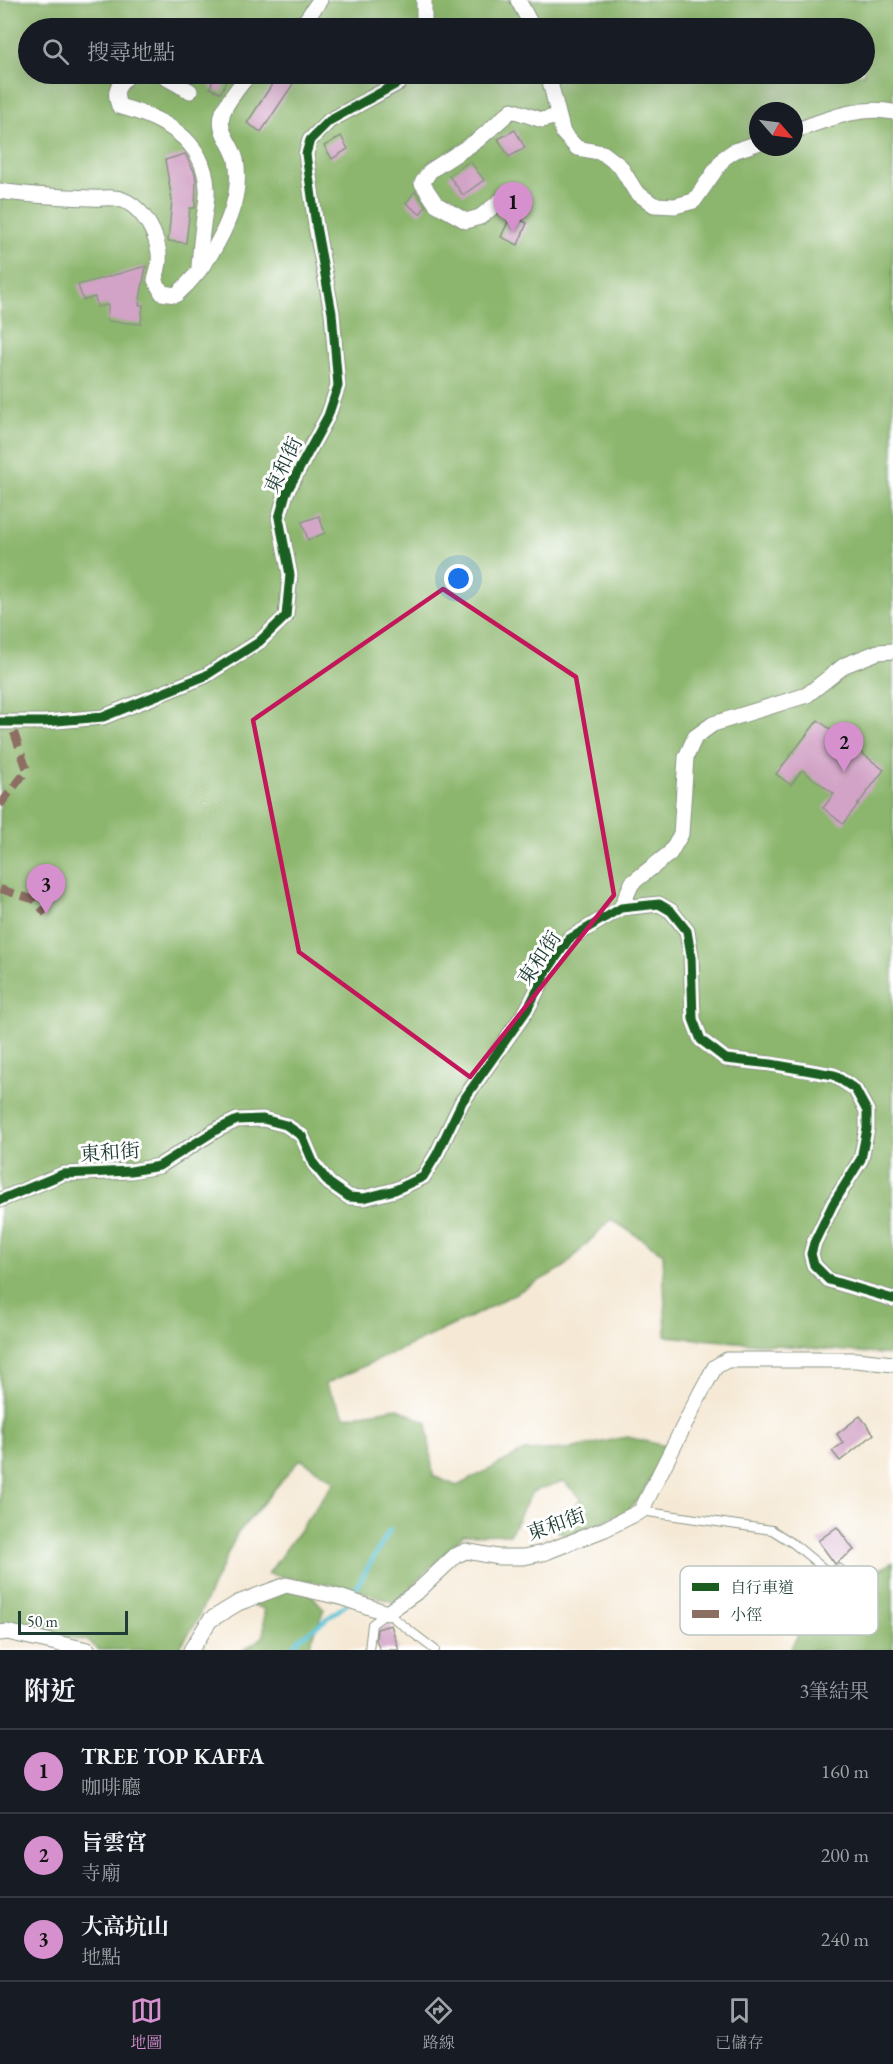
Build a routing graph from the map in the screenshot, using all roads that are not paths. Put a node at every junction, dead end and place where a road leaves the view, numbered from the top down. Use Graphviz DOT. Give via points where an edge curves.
graph roads {
  1 [pos="320,0"];
  2 [pos="424,0"];
  3 [pos="518,0"];
  4 [pos="307,18"];
  5 [pos="424,18"];
  6 [pos="528,18"];
  7 [pos="119,84"];
  8 [pos="177,84"];
  9 [pos="242,84"];
  10 [pos="396,84"];
  11 [pos="551,84"];
  12 [pos="190,91"];
  13 [pos="893,112"];
  14 [pos="558,116"];
  15 [pos="803,127"];
  16 [pos="749,146"];
  17 [pos="0,191"];
  18 [pos="503,199"];
  19 [pos="199,270"];
  20 [pos="893,651"];
  21 [pos="0,722"];
  22 [pos="621,908"];
  23 [pos="0,1200"];
  24 [pos="893,1299"];
  25 [pos="893,1364"];
  26 [pos="641,1511"];
  27 [pos="821,1566"];
  28 [pos="387,1613"];
  29 [pos="0,1633"];
  30 [pos="88,1650"];
  31 [pos="191,1650"];
  32 [pos="369,1650"];
  33 [pos="435,1650"];
  1 -- 4 [label="street"];
  2 -- 5 [label="street"];
  3 -- 6 [label="street"];
  7 -- 19 [label="street" via="115,97 119,106 157,118 185,138 204,167 208,190"];
  8 -- 12 [label="street"];
  9 -- 19 [label="street" via="223,112 221,129 236,159 231,215"];
  10 -- 21 [label="street, 東和街" via="329,121 310,140 306,154 332,313 338,386 328,416 286,493 279,518 290,575 286,616 260,642 205,676 104,717"];
  11 -- 14 [label="street"];
  13 -- 15 [label="street" via="879,109 840,115"];
  14 -- 16 [label="street" via="563,133 577,148 603,153 620,166 636,192 654,205 675,206 694,201 724,158"];
  14 -- 18 [label="street" via="542,120 512,110 478,140 430,171 422,183 436,204 466,221 480,217"];
  17 -- 19 [label="street" via="125,200 145,218 158,248 155,280 162,293 176,295"];
  20 -- 22 [label="street" via="878,652 844,665 807,696 713,724 695,737 686,757 681,834 670,853 632,883"];
  22 -- 23 [label="street, 東和街" via="569,939 527,1010 462,1102 423,1176 395,1190 364,1198 349,1197 329,1183 314,1164 302,1136 286,1125 263,1119 237,1120 159,1166 131,1172 63,1174"];
  22 -- 24 [label="street, 東和街" via="659,904 671,911 687,931 692,955 693,1019 701,1040 726,1059 834,1075 855,1089 867,1111 861,1159 833,1204 811,1254 814,1265 829,1280"];
  25 -- 26 [label="street" via="856,1360 728,1360 716,1367"];
  26 -- 27 [label="lane" via="772,1530"];
  26 -- 28 [label="street, 東和街" via="543,1553 498,1557 466,1551"];
  28 -- 31 [label="street" via="340,1596 286,1585 238,1603 210,1620"];
  28 -- 32 [label="lane" via="372,1624"];
  28 -- 33 [label="lane"];
  29 -- 30 [label="street"];
}
